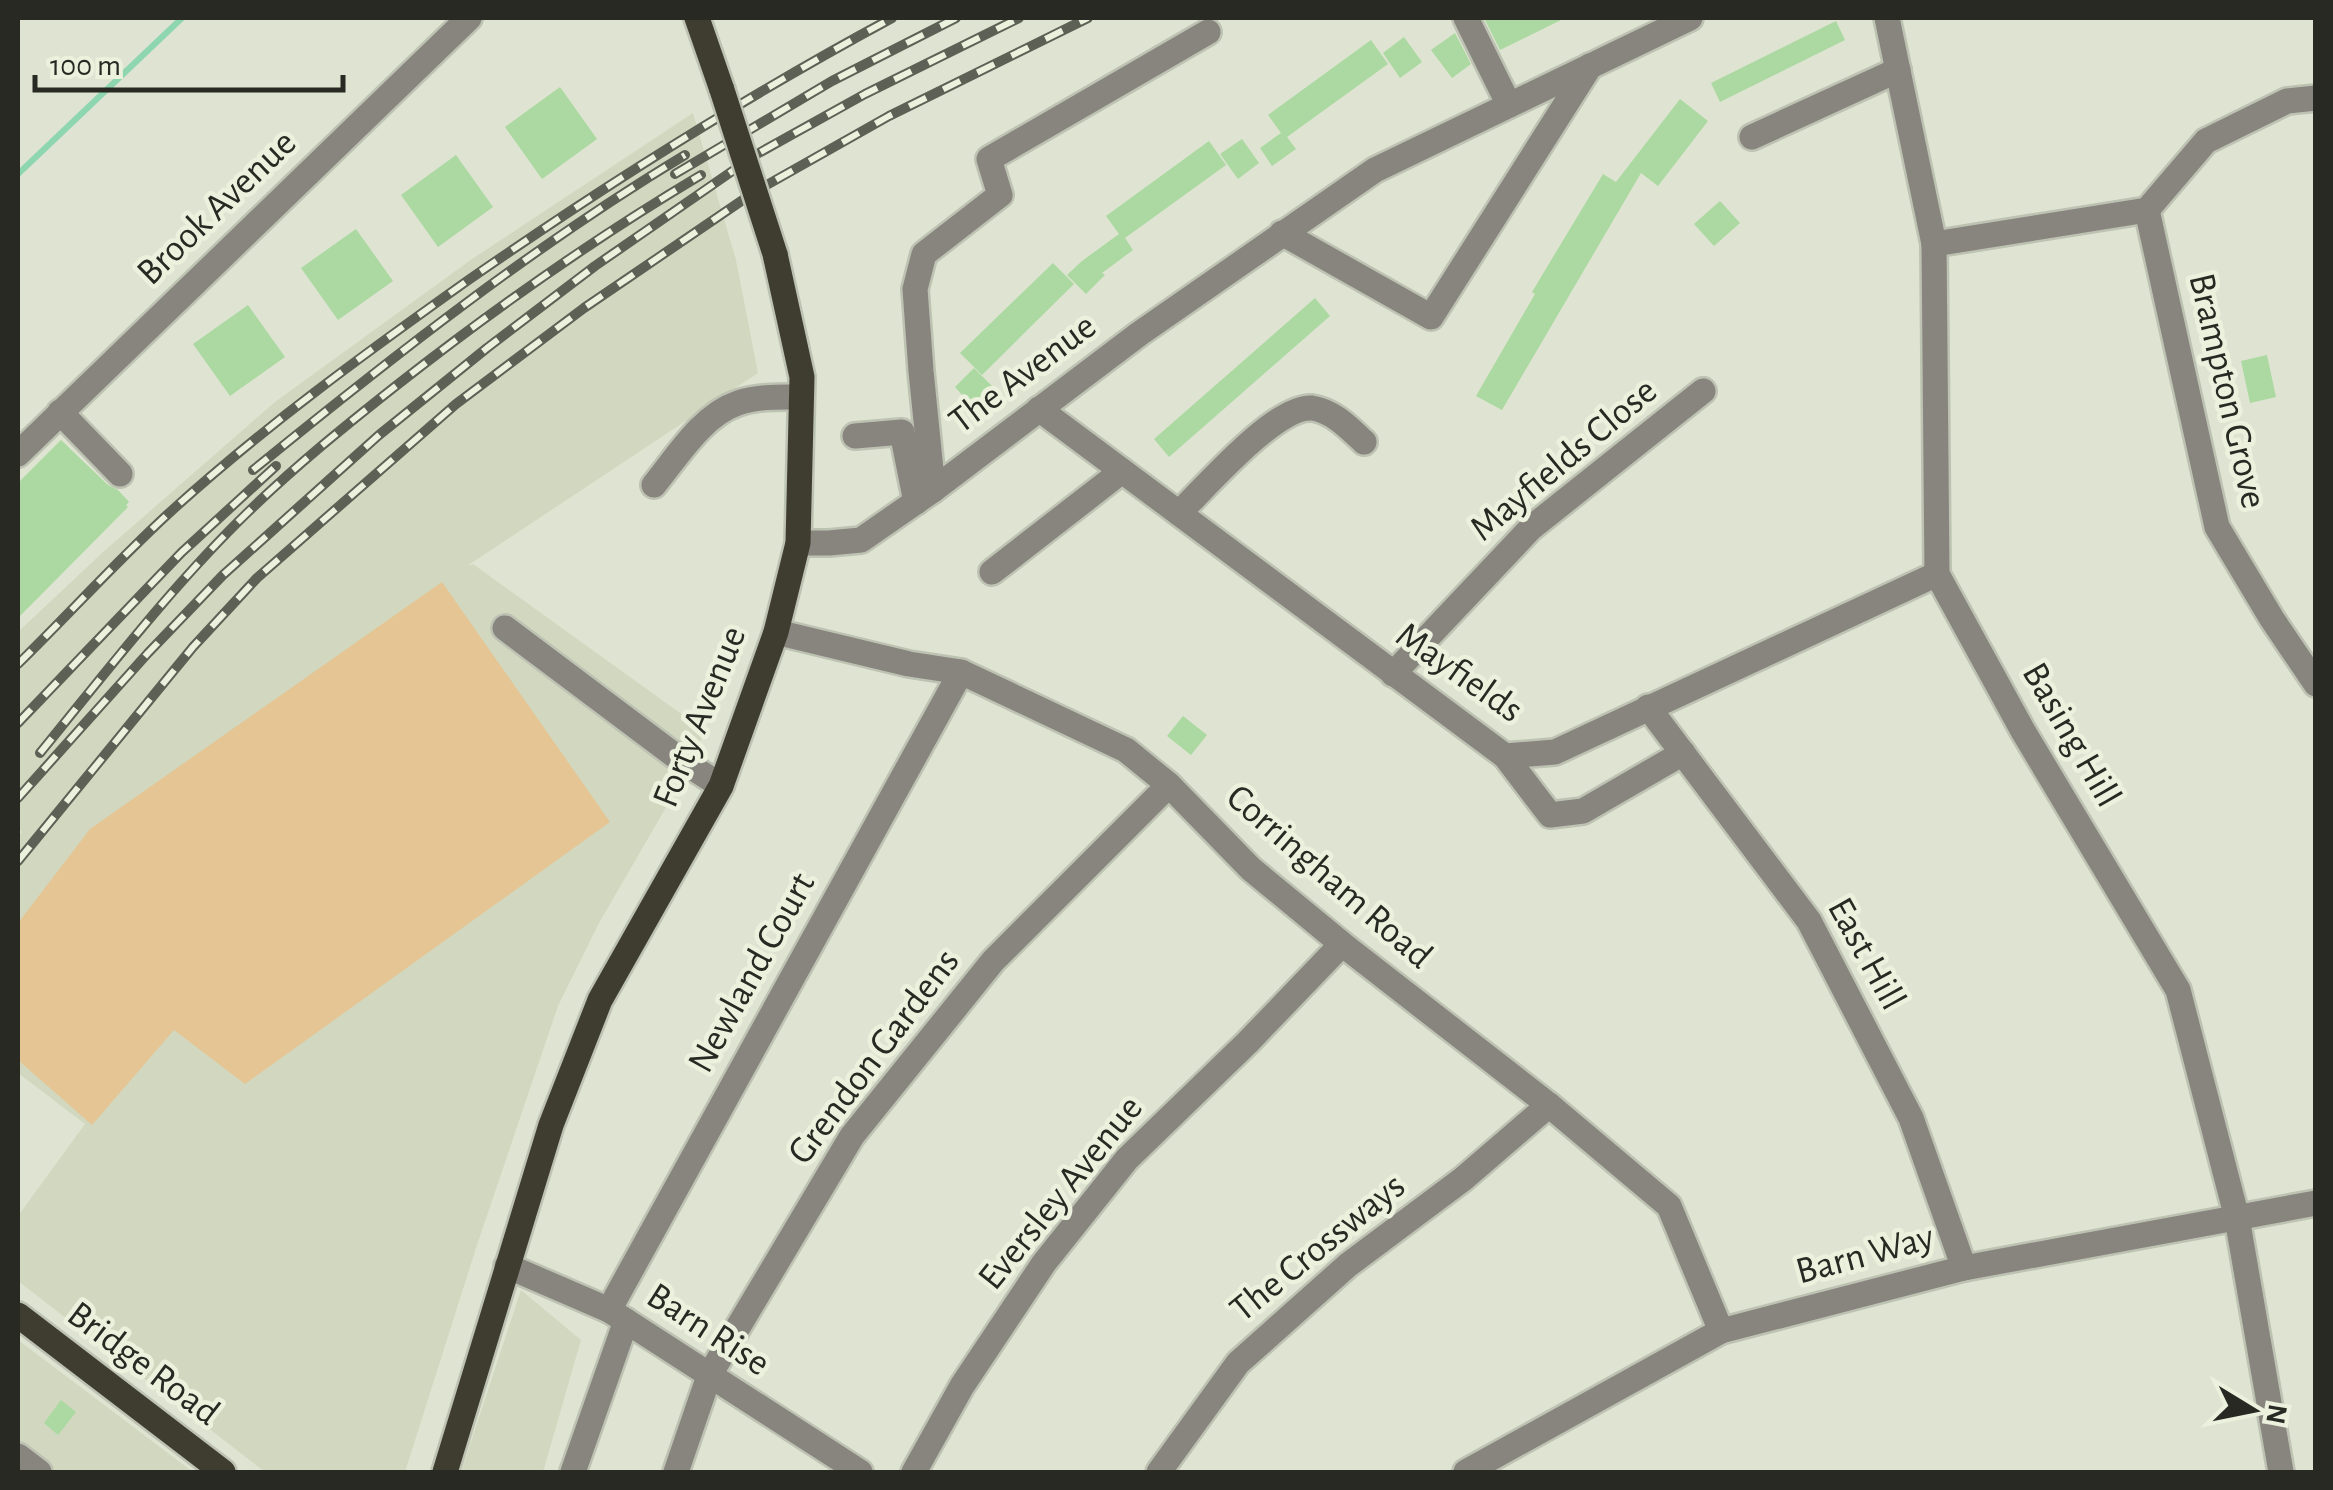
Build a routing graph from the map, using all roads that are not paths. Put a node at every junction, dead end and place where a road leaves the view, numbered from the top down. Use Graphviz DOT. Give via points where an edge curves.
graph roads {
  1 [pos="470,18"];
  2 [pos="696,18"];
  3 [pos="1466,18"];
  4 [pos="1690,18"];
  5 [pos="1888,18"];
  6 [pos="1208,32"];
  7 [pos="1590,66"];
  8 [pos="1898,70"];
  9 [pos="2316,98"];
  10 [pos="1509,105"];
  11 [pos="1752,136"];
  12 [pos="2147,210"];
  13 [pos="1282,233"];
  14 [pos="1934,244"];
  15 [pos="1703,391"];
  16 [pos="802,396"];
  17 [pos="1039,409"];
  18 [pos="60,412"];
  19 [pos="854,436"];
  20 [pos="1364,442"];
  21 [pos="18,454"];
  22 [pos="1122,471"];
  23 [pos="120,474"];
  24 [pos="654,485"];
  25 [pos="925,496"];
  26 [pos="1178,514"];
  27 [pos="798,542"];
  28 [pos="992,572"];
  29 [pos="1937,574"];
  30 [pos="505,628"];
  31 [pos="776,632"];
  32 [pos="960,672"];
  33 [pos="1393,674"];
  34 [pos="2316,684"];
  35 [pos="1648,707"];
  36 [pos="1682,753"];
  37 [pos="1505,756"];
  38 [pos="1169,785"];
  39 [pos="721,786"];
  40 [pos="1342,944"];
  41 [pos="1549,1105"];
  42 [pos="2316,1204"];
  43 [pos="2236,1218"];
  44 [pos="507,1266"];
  45 [pos="1964,1268"];
  46 [pos="18,1316"];
  47 [pos="618,1316"];
  48 [pos="1721,1332"];
  49 [pos="709,1376"];
  50 [pos="18,1456"];
  51 [pos="218,1471"];
  52 [pos="39,1472"];
  53 [pos="445,1472"];
  54 [pos="572,1472"];
  55 [pos="676,1472"];
  56 [pos="860,1472"];
  57 [pos="914,1472"];
  58 [pos="1159,1472"];
  59 [pos="1466,1472"];
  60 [pos="2281,1472"];
  1 -- 18 [label="street, Brook Avenue"];
  2 -- 16 [label="main road, Forty Avenue, bridge" via="774,254"];
  3 -- 10 [label="street"];
  4 -- 7 [label="street, The Avenue"];
  5 -- 8 [label="street, Basing Hill"];
  6 -- 25 [label="street" via="988,159 1000,195 924,254 915,289"];
  7 -- 10 [label="street, The Avenue"];
  7 -- 13 [label="street" via="1431,317"];
  8 -- 11 [label="street"];
  8 -- 14 [label="street, Basing Hill"];
  9 -- 12 [label="street" via="2287,101 2206,141"];
  10 -- 13 [label="street, The Avenue" via="1375,170"];
  12 -- 14 [label="street"];
  12 -- 34 [label="street, Brampton Grove" via="2217,527"];
  13 -- 17 [label="street, The Avenue"];
  14 -- 29 [label="street, Basing Hill"];
  15 -- 33 [label="street, Mayfields Close" via="1531,528"];
  16 -- 24 [label="street" via="740,402 717,413"];
  16 -- 27 [label="main road, Forty Avenue"];
  17 -- 22 [label="street, Mayfields"];
  17 -- 25 [label="street, The Avenue"];
  18 -- 21 [label="street, Brook Avenue"];
  18 -- 23 [label="street"];
  19 -- 25 [label="street" via="902,432"];
  20 -- 26 [label="street" via="1327,412 1293,410"];
  22 -- 26 [label="street, Mayfields"];
  22 -- 28 [label="street"];
  25 -- 27 [label="street, The Avenue" via="861,540"];
  26 -- 33 [label="street, Mayfields"];
  27 -- 31 [label="main road, Forty Avenue"];
  29 -- 35 [label="street, Mayfields"];
  29 -- 43 [label="street, Basing Hill" via="2178,990"];
  30 -- 39 [label="street"];
  31 -- 32 [label="street, Corringham Road"];
  31 -- 39 [label="main road, Forty Avenue"];
  32 -- 38 [label="street, Corringham Road" via="1126,750"];
  32 -- 47 [label="street, Newland Court"];
  33 -- 37 [label="street, Mayfields"];
  35 -- 36 [label="street, East Hill"];
  35 -- 37 [label="street, Mayfields" via="1555,752"];
  36 -- 37 [label="street" via="1583,812 1550,815"];
  36 -- 45 [label="street, East Hill" via="1809,922 1912,1118"];
  38 -- 40 [label="street, Corringham Road" via="1250,869"];
  38 -- 49 [label="street, Grendon Gardens" via="993,962 852,1136"];
  39 -- 44 [label="main road, Forty Avenue" via="600,1000 551,1124"];
  40 -- 41 [label="street, Corringham Road"];
  40 -- 57 [label="street, Eversley Avenue" via="1104,1189 1033,1278"];
  41 -- 48 [label="street, Corringham Road" via="1669,1206"];
  41 -- 58 [label="street, The Crossways" via="1348,1264 1238,1362"];
  42 -- 43 [label="street, Barn Way"];
  43 -- 45 [label="street, Barn Way"];
  43 -- 60 [label="street, Basing Hill"];
  44 -- 47 [label="street, Barn Rise"];
  44 -- 53 [label="main road, Forty Avenue"];
  45 -- 48 [label="street, Barn Way"];
  46 -- 51 [label="main road, Bridge Road"];
  47 -- 49 [label="street, Barn Rise"];
  47 -- 54 [label="street, Newland Court"];
  48 -- 59 [label="street, Barn Way"];
  49 -- 55 [label="street, Grendon Gardens"];
  49 -- 56 [label="street, Barn Rise"];
  50 -- 52 [label="street"];
}
